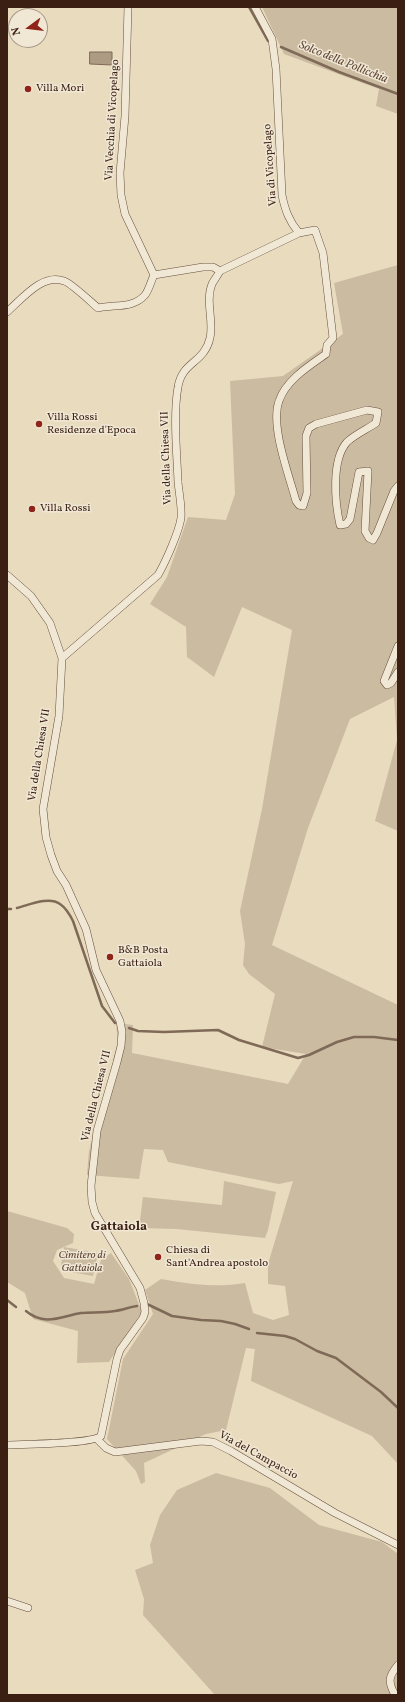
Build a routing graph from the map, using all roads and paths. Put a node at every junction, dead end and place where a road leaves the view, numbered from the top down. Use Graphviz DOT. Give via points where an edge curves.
graph roads {
  1 [pos="128,7"];
  2 [pos="256,7"];
  3 [pos="299,233"];
  4 [pos="220,271"];
  5 [pos="154,275"];
  6 [pos="7,312"];
  7 [pos="398,486"];
  8 [pos="7,575"];
  9 [pos="398,646"];
  10 [pos="62,658"];
  11 [pos="398,672"];
  12 [pos="98,1439"];
  13 [pos="7,1444"];
  14 [pos="398,1545"];
  15 [pos="7,1601"];
  16 [pos="28,1608"];
  17 [pos="398,1665"];
  18 [pos="395,1695"];
  1 -- 5 [label="street, Via Vecchia di Vicopelago" via="121,195 125,214"];
  2 -- 3 [label="street, Via di Vicopelago" via="272,39 276,69 282,195 285,211"];
  3 -- 4 [label="street"];
  3 -- 7 [label="street" via="315,230 318,236 323,254 333,338 327,345 326,354 299,374 279,400 276,420 296,501 303,506 306,502 306,436 310,428 316,424 367,410 378,412 376,423 347,442 338,464 336,489 340,525 346,524 350,519 359,472 368,471 365,531 368,538 373,540"];
  4 -- 5 [label="street" via="213,267 203,267"];
  4 -- 10 [label="street, Via della Chiesa VII" via="212,285 209,304 212,326 206,352 185,368 178,388 176,404 181,518 165,564 158,575"];
  5 -- 6 [label="street" via="146,294 135,304 98,308 64,280 49,280 38,283"];
  8 -- 10 [label="street, Via della Chiesa VII" via="31,596 50,623"];
  9 -- 11 [label="street" via="384,681 387,685"];
  10 -- 12 [label="street, Via della Chiesa VII" via="59,716 43,809 46,837 57,871 86,929 96,970 120,1021 122,1032 117,1062 97,1131 91,1180 92,1202 100,1223 140,1288 145,1312 120,1350 101,1436"];
  12 -- 13 [label="street"];
  12 -- 14 [label="street, Via del Campaccio" via="106,1448 115,1452 201,1440 213,1442 335,1513"];
  15 -- 16 [label="street"];
  17 -- 18 [label="street" via="389,1684"];
}
